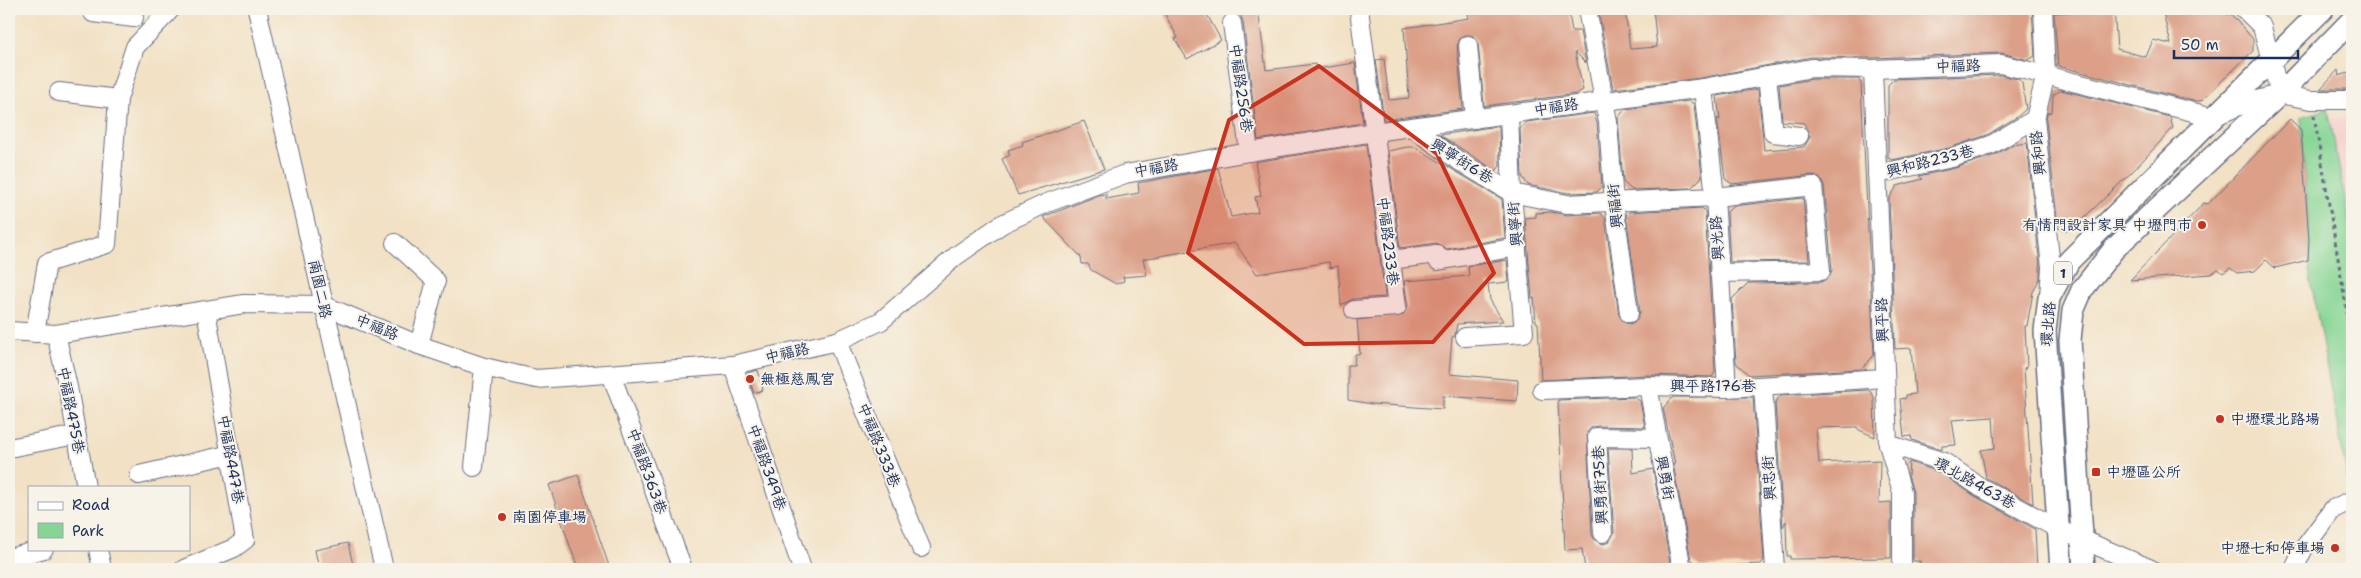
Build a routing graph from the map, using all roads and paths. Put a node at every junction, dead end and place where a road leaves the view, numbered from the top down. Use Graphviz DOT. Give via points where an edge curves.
graph roads {
  1 [pos="171,9"];
  2 [pos="257,9"];
  3 [pos="1359,9"];
  4 [pos="1587,9"];
  5 [pos="2043,9"];
  6 [pos="2244,9"];
  7 [pos="2323,9"];
  8 [pos="93,12"];
  9 [pos="134,13"];
  10 [pos="2352,20"];
  11 [pos="1232,23"];
  12 [pos="138,43"];
  13 [pos="1468,45"];
  14 [pos="2272,58"];
  15 [pos="1873,69"];
  16 [pos="2046,74"];
  17 [pos="1767,76"];
  18 [pos="1703,88"];
  19 [pos="58,92"];
  20 [pos="2280,94"];
  21 [pos="118,99"];
  22 [pos="1602,100"];
  23 [pos="2311,100"];
  24 [pos="2352,100"];
  25 [pos="1509,114"];
  26 [pos="2213,116"];
  27 [pos="1475,119"];
  28 [pos="2035,119"];
  29 [pos="1412,128"];
  30 [pos="1374,132"];
  31 [pos="1800,136"];
  32 [pos="1250,152"];
  33 [pos="1877,174"];
  34 [pos="1512,192"];
  35 [pos="1715,197"];
  36 [pos="1614,202"];
  37 [pos="395,243"];
  38 [pos="1517,247"];
  39 [pos="1391,260"];
  40 [pos="1719,274"];
  41 [pos="2049,298"];
  42 [pos="323,305"];
  43 [pos="206,310"];
  44 [pos="1354,310"];
  45 [pos="1628,313"];
  46 [pos="9,331"];
  47 [pos="34,333"];
  48 [pos="56,334"];
  49 [pos="1464,337"];
  50 [pos="837,341"];
  51 [pos="2352,342"];
  52 [pos="419,345"];
  53 [pos="733,365"];
  54 [pos="484,367"];
  55 [pos="611,374"];
  56 [pos="1884,378"];
  57 [pos="1648,386"];
  58 [pos="1763,386"];
  59 [pos="1727,388"];
  60 [pos="1542,390"];
  61 [pos="76,435"];
  62 [pos="1657,438"];
  63 [pos="1888,444"];
  64 [pos="9,448"];
  65 [pos="230,454"];
  66 [pos="474,467"];
  67 [pos="140,475"];
  68 [pos="86,486"];
  69 [pos="2352,500"];
  70 [pos="2060,530"];
  71 [pos="1603,533"];
  72 [pos="2082,538"];
  73 [pos="921,548"];
  74 [pos="40,550"];
  75 [pos="98,550"];
  76 [pos="9,558"];
  77 [pos="102,569"];
  78 [pos="184,569"];
  79 [pos="384,569"];
  80 [pos="682,569"];
  81 [pos="802,569"];
  82 [pos="1682,569"];
  83 [pos="1775,569"];
  84 [pos="1902,569"];
  85 [pos="2062,569"];
  86 [pos="2084,569"];
  87 [pos="2151,569"];
  88 [pos="2294,569"];
  1 -- 12 [label="street"];
  2 -- 42 [label="street, 南園二路"];
  3 -- 30 [label="street, 中福路233巷"];
  4 -- 22 [label="street, 興福街"];
  5 -- 16 [label="street, 興和路"];
  6 -- 14 [label="street" via="2262,27"];
  7 -- 14 [label="main road, 環北路 / 1"];
  8 -- 9 [label="street"];
  9 -- 12 [label="street"];
  10 -- 20 [label="main road, 環北路 / 1"];
  11 -- 32 [label="street, 中福路256巷"];
  12 -- 21 [label="street"];
  13 -- 27 [label="street"];
  14 -- 20 [label="street"];
  14 -- 26 [label="main road, 環北路 / 1"];
  15 -- 16 [label="street, 中福路" via="2001,64"];
  15 -- 17 [label="street, 中福路" via="1812,68"];
  15 -- 33 [label="street, 興平路"];
  16 -- 26 [label="street, 中福路"];
  16 -- 28 [label="street, 興和路"];
  17 -- 18 [label="street, 中福路"];
  17 -- 31 [label="street" via="1773,133"];
  18 -- 22 [label="street, 中福路"];
  18 -- 35 [label="street, 興光路"];
  19 -- 21 [label="street"];
  20 -- 23 [label="street"];
  20 -- 26 [label="street"];
  20 -- 72 [label="main road, 環北路 / 1" via="2114,249 2082,290 2073,311 2070,340"];
  21 -- 47 [label="street" via="107,244 47,263"];
  22 -- 25 [label="street, 中福路"];
  22 -- 36 [label="street, 興福街" via="1608,122"];
  23 -- 24 [label="street"];
  23 -- 51 [label="path"];
  25 -- 27 [label="street, 中福路"];
  25 -- 34 [label="street, 興寧街"];
  26 -- 41 [label="main road, 環北路 / 1" via="2069,261"];
  27 -- 29 [label="street, 中福路"];
  28 -- 33 [label="street, 興和路233巷" via="1991,145 1952,158"];
  28 -- 41 [label="street, 興和路" via="2051,267"];
  29 -- 30 [label="street, 中福路"];
  29 -- 34 [label="street, 興寧街6巷"];
  30 -- 32 [label="street, 中福路"];
  30 -- 39 [label="street, 中福路233巷"];
  32 -- 50 [label="street, 中福路" via="1125,174 1040,206 1002,224 956,256 881,321"];
  33 -- 56 [label="street, 興平路"];
  34 -- 36 [label="street, 興寧街6巷" via="1567,204"];
  34 -- 38 [label="street, 興寧街"];
  35 -- 36 [label="street, 興寧街6巷"];
  35 -- 40 [label="street, 興光路"];
  35 -- 40 [label="street, 興寧街6巷" via="1813,186 1821,271"];
  36 -- 45 [label="street, 興福街"];
  37 -- 52 [label="street" via="436,281"];
  38 -- 39 [label="street" via="1438,261 1436,254"];
  38 -- 49 [label="street, 興寧街" via="1524,333"];
  39 -- 44 [label="street, 中福路233巷" via="1397,307"];
  40 -- 59 [label="street, 興光路"];
  41 -- 70 [label="main road, 環北路 / 1" via="2045,331"];
  42 -- 43 [label="street, 中福路" via="244,304"];
  42 -- 52 [label="street, 中福路"];
  42 -- 79 [label="street, 南園二路"];
  43 -- 48 [label="street, 中福路"];
  43 -- 65 [label="street, 中福路447巷"];
  46 -- 47 [label="street, 中福路"];
  47 -- 48 [label="street, 中福路"];
  48 -- 61 [label="street, 中福路475巷"];
  50 -- 53 [label="street, 中福路"];
  50 -- 73 [label="street, 中福路333巷"];
  52 -- 54 [label="street, 中福路"];
  53 -- 55 [label="street, 中福路"];
  53 -- 81 [label="street, 中福路349巷"];
  54 -- 55 [label="street, 中福路" via="536,379"];
  54 -- 66 [label="street"];
  55 -- 80 [label="street, 中福路363巷"];
  56 -- 58 [label="street, 興平路176巷"];
  56 -- 63 [label="street, 興平路"];
  57 -- 59 [label="street, 興平路176巷"];
  57 -- 60 [label="street, 興平路176巷"];
  57 -- 62 [label="street, 興勇街"];
  58 -- 59 [label="street, 興平路176巷"];
  58 -- 83 [label="street, 興忠街"];
  61 -- 64 [label="street"];
  61 -- 68 [label="street, 中福路475巷"];
  62 -- 71 [label="street, 興勇街75巷" via="1598,437"];
  62 -- 82 [label="street, 興勇街"];
  63 -- 70 [label="street, 環北路463巷" via="1944,462 1980,487"];
  63 -- 84 [label="street, 興平路" via="1902,492"];
  65 -- 67 [label="street"];
  65 -- 78 [label="street, 中福路447巷" via="245,540 234,548"];
  69 -- 88 [label="street" via="2333,509 2304,548"];
  70 -- 72 [label="street, 環北路463巷"];
  70 -- 85 [label="main road, 環北路 / 1"];
  72 -- 86 [label="main road, 環北路 / 1"];
  72 -- 87 [label="street, 環北路463巷"];
  74 -- 76 [label="street"];
  75 -- 77 [label="street"];
}
